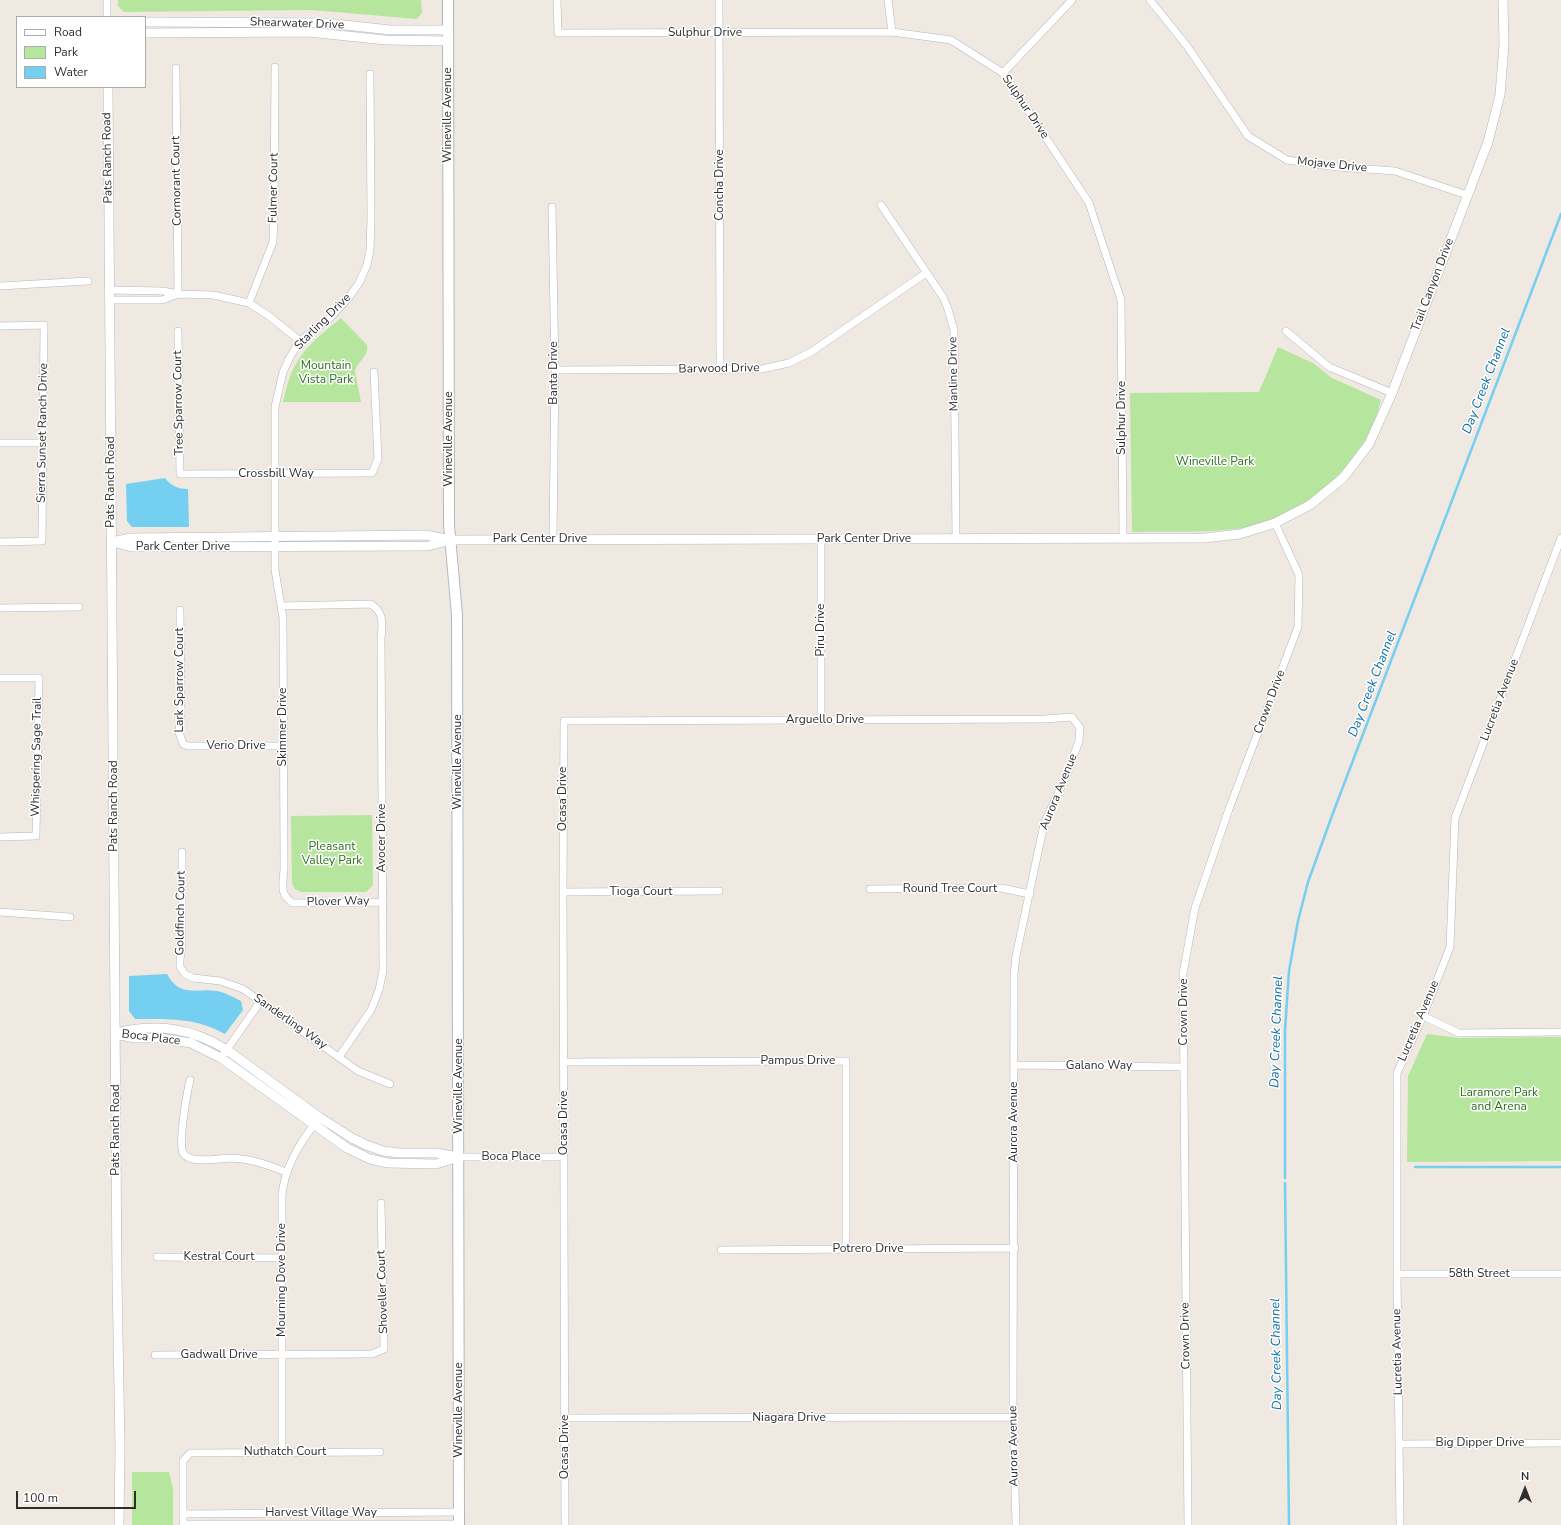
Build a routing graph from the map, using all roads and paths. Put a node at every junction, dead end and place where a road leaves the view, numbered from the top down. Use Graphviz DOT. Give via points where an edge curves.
graph roads {
  1 [pos="107,0"];
  2 [pos="448,0"];
  3 [pos="557,0"];
  4 [pos="719,0"];
  5 [pos="888,0"];
  6 [pos="1072,0"];
  7 [pos="1150,0"];
  8 [pos="1503,0"];
  9 [pos="107,16"];
  10 [pos="146,22"];
  11 [pos="448,30"];
  12 [pos="720,32"];
  13 [pos="892,32"];
  14 [pos="146,33"];
  15 [pos="448,41"];
  16 [pos="176,68"];
  17 [pos="274,68"];
  18 [pos="1003,73"];
  19 [pos="370,74"];
  20 [pos="108,88"];
  21 [pos="1467,195"];
  22 [pos="881,205"];
  23 [pos="552,207"];
  24 [pos="926,273"];
  25 [pos="88,281"];
  26 [pos="0,286"];
  27 [pos="110,290"];
  28 [pos="178,294"];
  29 [pos="110,300"];
  30 [pos="249,304"];
  31 [pos="0,326"];
  32 [pos="1286,331"];
  33 [pos="178,332"];
  34 [pos="300,341"];
  35 [pos="555,370"];
  36 [pos="720,370"];
  37 [pos="374,372"];
  38 [pos="1392,393"];
  39 [pos="0,443"];
  40 [pos="42,443"];
  41 [pos="180,474"];
  42 [pos="275,474"];
  43 [pos="1275,523"];
  44 [pos="275,536"];
  45 [pos="1561,538"];
  46 [pos="553,539"];
  47 [pos="821,539"];
  48 [pos="956,539"];
  49 [pos="1123,539"];
  50 [pos="451,540"];
  51 [pos="0,542"];
  52 [pos="112,542"];
  53 [pos="275,546"];
  54 [pos="281,606"];
  55 [pos="79,607"];
  56 [pos="0,608"];
  57 [pos="180,610"];
  58 [pos="0,678"];
  59 [pos="821,720"];
  60 [pos="564,721"];
  61 [pos="1080,728"];
  62 [pos="188,746"];
  63 [pos="283,746"];
  64 [pos="0,837"];
  65 [pos="182,852"];
  66 [pos="870,888"];
  67 [pos="718,891"];
  68 [pos="563,892"];
  69 [pos="1030,894"];
  70 [pos="383,902"];
  71 [pos="293,903"];
  72 [pos="0,912"];
  73 [pos="70,918"];
  74 [pos="185,974"];
  75 [pos="260,1002"];
  76 [pos="1423,1016"];
  77 [pos="1561,1032"];
  78 [pos="115,1034"];
  79 [pos="224,1054"];
  80 [pos="339,1057"];
  81 [pos="564,1062"];
  82 [pos="1014,1065"];
  83 [pos="1184,1067"];
  84 [pos="190,1080"];
  85 [pos="390,1084"];
  86 [pos="317,1121"];
  87 [pos="459,1157"];
  88 [pos="564,1157"];
  89 [pos="286,1172"];
  90 [pos="381,1203"];
  91 [pos="1014,1248"];
  92 [pos="846,1249"];
  93 [pos="721,1250"];
  94 [pos="157,1257"];
  95 [pos="282,1258"];
  96 [pos="1397,1274"];
  97 [pos="1561,1274"];
  98 [pos="155,1355"];
  99 [pos="282,1355"];
  100 [pos="1013,1417"];
  101 [pos="565,1418"];
  102 [pos="1561,1443"];
  103 [pos="1399,1444"];
  104 [pos="282,1452"];
  105 [pos="380,1452"];
  106 [pos="459,1512"];
  107 [pos="183,1514"];
  108 [pos="283,1514"];
  109 [pos="459,1524"];
  110 [pos="119,1525"];
  111 [pos="183,1525"];
  112 [pos="283,1525"];
  113 [pos="565,1525"];
  114 [pos="1016,1525"];
  115 [pos="1188,1525"];
  116 [pos="1400,1525"];
  1 -- 9 [label="street"];
  2 -- 11 [label="main road, Wineville Avenue"];
  3 -- 12 [label="street, Sulphur Drive" via="558,33"];
  4 -- 12 [label="street, Concha Drive"];
  5 -- 13 [label="street"];
  6 -- 18 [label="street"];
  7 -- 21 [label="street, Mojave Drive" via="1187,46 1248,136 1288,160 1395,171"];
  8 -- 21 [label="street, Trail Canyon Drive" via="1504,44 1500,95 1488,142"];
  10 -- 11 [label="street, Shearwater Drive" via="327,23 390,30"];
  11 -- 15 [label="main road, Wineville Avenue"];
  12 -- 13 [label="street, Sulphur Drive"];
  12 -- 36 [label="street, Concha Drive"];
  13 -- 18 [label="street, Sulphur Drive" via="951,40"];
  14 -- 15 [label="street, Shearwater Drive" via="308,32 386,40"];
  15 -- 50 [label="main road, Wineville Avenue" via="448,434"];
  16 -- 28 [label="street, Cormorant Court"];
  17 -- 30 [label="street, Fulmer Court" via="273,242"];
  18 -- 49 [label="street, Sulphur Drive" via="1089,203 1121,300"];
  19 -- 34 [label="street, Starling Drive" via="371,218 367,265 350,296 331,317"];
  20 -- 27 [label="street, Pats Ranch Road"];
  21 -- 38 [label="street, Trail Canyon Drive"];
  22 -- 24 [label="street, Manline Drive"];
  23 -- 35 [label="street, Banta Drive"];
  24 -- 36 [label="street, Barwood Drive" via="811,352 789,363 762,369"];
  24 -- 48 [label="street, Manline Drive" via="943,297 955,338"];
  25 -- 26 [label="street"];
  27 -- 28 [label="street" via="163,290"];
  27 -- 29 [label="street, Pats Ranch Road"];
  28 -- 29 [label="street" via="162,300"];
  28 -- 30 [label="street" via="213,295"];
  29 -- 52 [label="street, Pats Ranch Road"];
  30 -- 34 [label="street" via="269,316"];
  31 -- 40 [label="street, Sierra Sunset Ranch Drive" via="44,325"];
  32 -- 38 [label="street" via="1329,367"];
  33 -- 41 [label="street, Tree Sparrow Court"];
  34 -- 42 [label="street, Starling Drive" via="282,372 278,388 275,407"];
  35 -- 36 [label="street, Barwood Drive"];
  35 -- 46 [label="street, Banta Drive"];
  37 -- 42 [label="street, Crossbill Way" via="378,458 372,473"];
  38 -- 43 [label="street, Trail Canyon Drive" via="1369,444 1343,478 1310,505"];
  39 -- 40 [label="street"];
  40 -- 51 [label="street, Sierra Sunset Ranch Drive" via="42,542"];
  41 -- 42 [label="street, Crossbill Way"];
  42 -- 44 [label="street, Starling Drive"];
  43 -- 49 [label="street, Park Center Drive" via="1240,534 1204,538"];
  43 -- 83 [label="street, Crown Drive" via="1299,575 1298,627 1229,809 1195,908 1183,974"];
  44 -- 50 [label="street, Park Center Drive" via="426,535"];
  44 -- 52 [label="street, Park Center Drive" via="131,538"];
  44 -- 53 [label="street, Starling Drive"];
  45 -- 76 [label="street, Lucretia Avenue" via="1454,818 1450,948"];
  46 -- 47 [label="street, Park Center Drive"];
  46 -- 50 [label="street, Park Center Drive"];
  47 -- 48 [label="street, Park Center Drive"];
  47 -- 59 [label="street, Piru Drive"];
  48 -- 49 [label="street, Park Center Drive"];
  50 -- 53 [label="street, Park Center Drive" via="428,546"];
  50 -- 87 [label="main road, Wineville Avenue" via="458,615"];
  52 -- 53 [label="street, Park Center Drive" via="132,548"];
  52 -- 78 [label="street, Pats Ranch Road"];
  53 -- 54 [label="street, Skimmer Drive" via="276,579"];
  54 -- 63 [label="street, Skimmer Drive"];
  54 -- 70 [label="street, Avocer Drive" via="362,603 371,604 382,617"];
  55 -- 56 [label="street"];
  57 -- 62 [label="street, Lark Sparrow Court" via="179,732 183,744"];
  58 -- 64 [label="street, Whispering Sage Trail" via="39,678 36,836"];
  59 -- 60 [label="street, Arguello Drive"];
  59 -- 61 [label="street, Arguello Drive" via="1072,718"];
  60 -- 68 [label="street, Ocasa Drive"];
  61 -- 69 [label="street, Aurora Avenue" via="1079,741 1067,774 1044,824"];
  62 -- 63 [label="street, Verio Drive"];
  63 -- 71 [label="street, Skimmer Drive" via="282,891"];
  65 -- 74 [label="street, Goldfinch Court" via="180,967"];
  66 -- 69 [label="street, Round Tree Court" via="994,888"];
  67 -- 68 [label="street, Tioga Court"];
  68 -- 81 [label="street, Ocasa Drive"];
  69 -- 82 [label="street, Aurora Avenue" via="1014,975"];
  70 -- 71 [label="street, Plover Way"];
  70 -- 80 [label="street, Avocer Drive" via="383,970 379,990 371,1010"];
  72 -- 73 [label="street"];
  74 -- 75 [label="street, Sanderling Way" via="193,978 209,978 243,989"];
  75 -- 79 [label="street"];
  75 -- 80 [label="street, Sanderling Way"];
  76 -- 77 [label="street" via="1459,1033"];
  76 -- 96 [label="street, Lucretia Avenue" via="1397,1073"];
  78 -- 79 [label="street, Boca Place" via="190,1043"];
  78 -- 110 [label="street, Pats Ranch Road"];
  79 -- 86 [label="street, Boca Place"];
  80 -- 85 [label="street, Sanderling Way" via="358,1071"];
  81 -- 88 [label="street, Ocasa Drive"];
  81 -- 92 [label="street, Pampus Drive" via="846,1061"];
  82 -- 83 [label="street, Galano Way"];
  82 -- 91 [label="street, Aurora Avenue"];
  83 -- 115 [label="street, Crown Drive"];
  84 -- 89 [label="street" via="181,1148 185,1156 193,1160 250,1160"];
  86 -- 87 [label="street, Boca Place" via="366,1146 383,1151 437,1153"];
  86 -- 89 [label="street, Mourning Dove Drive" via="298,1148"];
  87 -- 88 [label="street, Boca Place"];
  87 -- 106 [label="main road, Wineville Avenue"];
  88 -- 101 [label="street, Ocasa Drive"];
  89 -- 95 [label="street, Mourning Dove Drive" via="282,1195"];
  90 -- 99 [label="street, Shoveller Court" via="384,1349 372,1354"];
  91 -- 92 [label="street, Potrero Drive"];
  91 -- 100 [label="street, Aurora Avenue"];
  92 -- 93 [label="street, Potrero Drive"];
  94 -- 95 [label="street, Kestral Court"];
  95 -- 99 [label="street, Mourning Dove Drive"];
  96 -- 97 [label="street, 58th Street"];
  96 -- 103 [label="street, Lucretia Avenue"];
  98 -- 99 [label="street, Gadwall Drive"];
  99 -- 104 [label="street, Mourning Dove Drive"];
  100 -- 101 [label="street, Niagara Drive"];
  100 -- 114 [label="street, Aurora Avenue"];
  101 -- 113 [label="street, Ocasa Drive"];
  102 -- 103 [label="street, Big Dipper Drive"];
  103 -- 116 [label="street, Lucretia Avenue"];
  104 -- 105 [label="street, Nuthatch Court"];
  104 -- 107 [label="street, Nuthatch Court" via="190,1453 183,1461"];
  106 -- 108 [label="street, Harvest Village Way"];
  106 -- 109 [label="main road, Wineville Avenue"];
  107 -- 108 [label="street, Harvest Village Way"];
  107 -- 111 [label="street"];
  108 -- 112 [label="street"];
  109 -- 112 [label="street, Harvest Village Way"];
  111 -- 112 [label="street, Harvest Village Way"];
}
